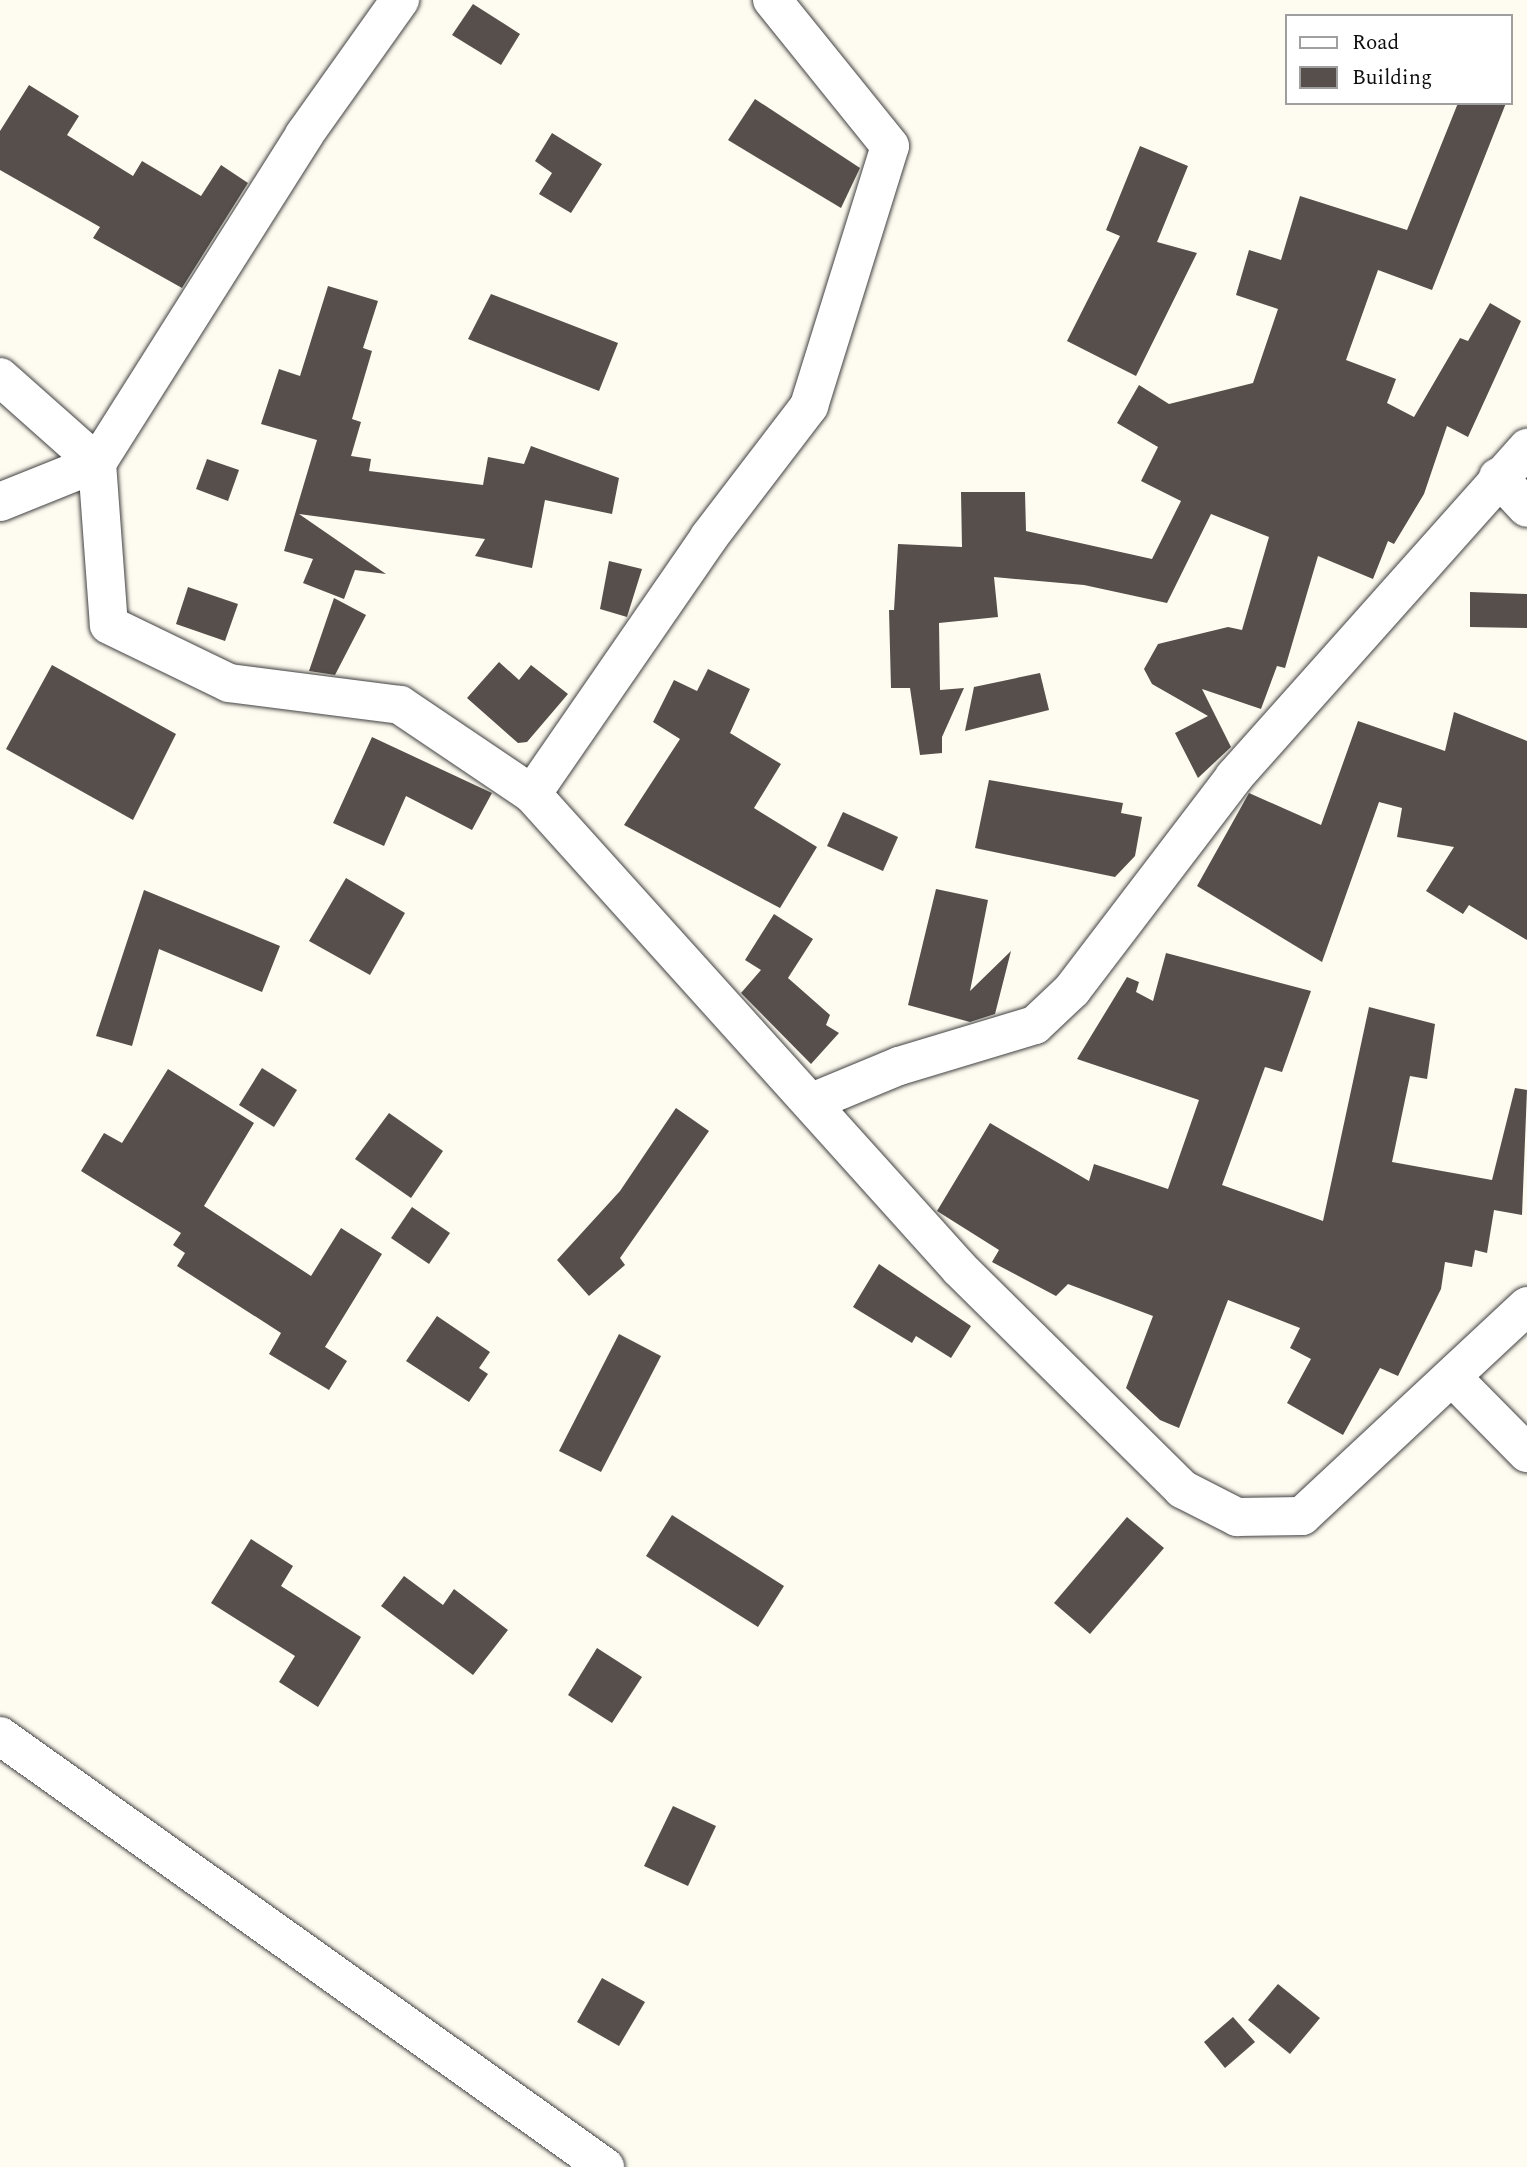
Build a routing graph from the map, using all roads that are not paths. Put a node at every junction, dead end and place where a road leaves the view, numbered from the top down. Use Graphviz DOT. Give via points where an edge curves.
graph roads {
  1 [pos="400,0"];
  2 [pos="772,0"];
  3 [pos="0,377"];
  4 [pos="1527,448"];
  5 [pos="97,463"];
  6 [pos="1498,477"];
  7 [pos="0,502"];
  8 [pos="1527,508"];
  9 [pos="532,794"];
  10 [pos="812,1102"];
  11 [pos="1527,1306"];
  12 [pos="1455,1380"];
  13 [pos="1527,1453"];
  14 [pos="0,1736"];
  15 [pos="604,2167"];
  1 -- 5 [label="street" via="304,135"];
  2 -- 9 [label="street" via="890,146 809,406 709,537"];
  3 -- 5 [label="street"];
  4 -- 6 [label="street"];
  5 -- 7 [label="street"];
  5 -- 9 [label="street" via="109,625 229,683 400,705"];
  6 -- 8 [label="street"];
  6 -- 10 [label="street" via="1234,777 1072,990 1035,1025 899,1066"];
  9 -- 10 [label="street"];
  10 -- 12 [label="street" via="960,1269 1149,1463 1182,1489 1237,1517 1302,1516"];
  11 -- 12 [label="street"];
  12 -- 13 [label="street"];
  14 -- 15 [label="street"];
}
